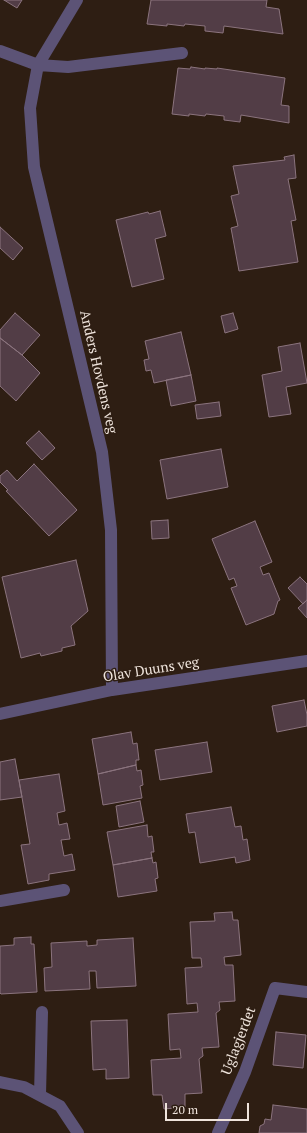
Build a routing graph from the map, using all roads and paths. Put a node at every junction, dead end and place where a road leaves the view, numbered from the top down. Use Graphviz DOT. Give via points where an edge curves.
graph roads {
  1 [pos="77,0"];
  2 [pos="0,51"];
  3 [pos="182,53"];
  4 [pos="38,65"];
  5 [pos="307,661"];
  6 [pos="112,690"];
  7 [pos="0,714"];
  8 [pos="64,890"];
  9 [pos="0,901"];
  10 [pos="307,992"];
  11 [pos="42,1012"];
  12 [pos="0,1082"];
  13 [pos="40,1095"];
  14 [pos="78,1133"];
  15 [pos="218,1133"];
  1 -- 4 [label="street, Anders Hovdens veg"];
  2 -- 4 [label="street"];
  3 -- 4 [label="street" via="68,67"];
  4 -- 6 [label="street, Anders Hovdens veg" via="30,108 34,167 102,452 111,530"];
  5 -- 6 [label="street, Olav Duuns veg"];
  6 -- 7 [label="street, Olav Duuns veg"];
  8 -- 9 [label="street"];
  10 -- 15 [label="street, Uglagjerdet" via="275,988 245,1072"];
  11 -- 13 [label="street"];
  12 -- 13 [label="street" via="24,1087"];
  13 -- 14 [label="street" via="60,1106"];
}
